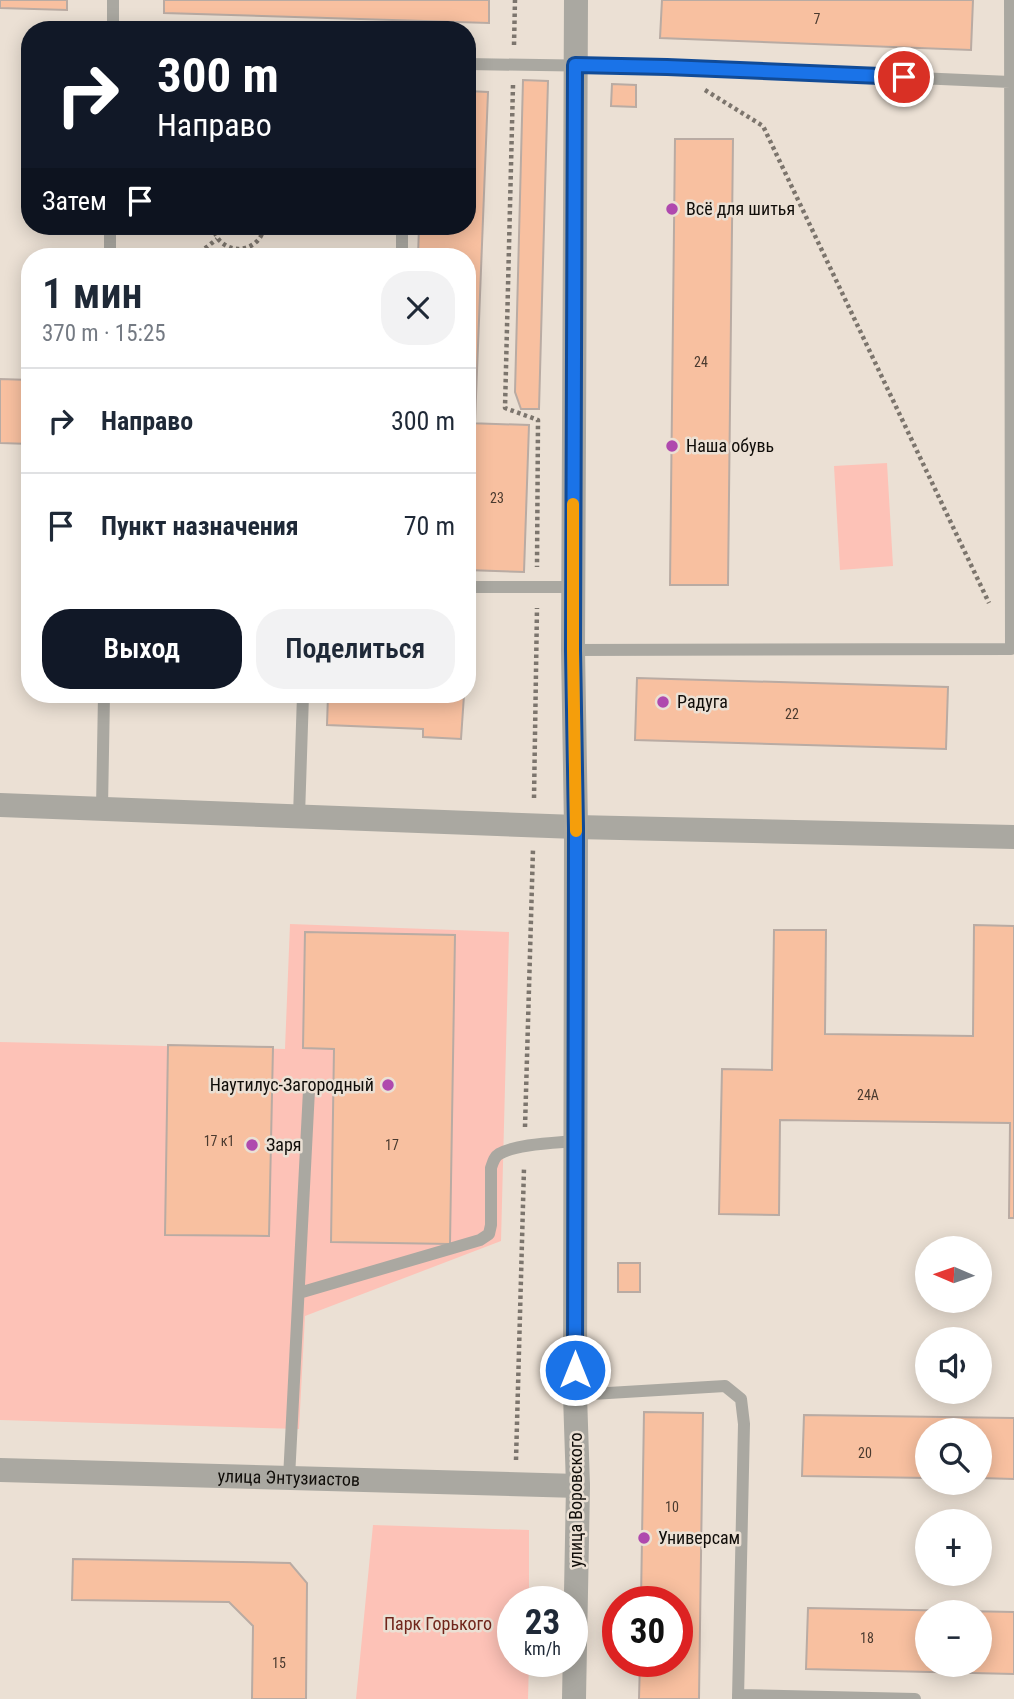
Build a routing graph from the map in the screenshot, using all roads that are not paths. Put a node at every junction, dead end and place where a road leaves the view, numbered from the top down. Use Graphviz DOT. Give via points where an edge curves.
graph roads {
  1 [pos="113,0"];
  2 [pos="576,0"];
  3 [pos="1010,0"];
  4 [pos="113,21"];
  5 [pos="476,64"];
  6 [pos="575,65"];
  7 [pos="1010,82"];
  8 [pos="1012,148"];
  9 [pos="1012,363"];
  10 [pos="1012,559"];
  11 [pos="476,587"];
  12 [pos="573,587"];
  13 [pos="573,650"];
  14 [pos="104,703"];
  15 [pos="303,703"];
  16 [pos="0,805"];
  17 [pos="102,808"];
  18 [pos="299,816"];
  19 [pos="576,828"];
  20 [pos="1014,837"];
  21 [pos="309,1090"];
  22 [pos="576,1141"];
  23 [pos="299,1293"];
  24 [pos="575,1395"];
  25 [pos="0,1470"];
  26 [pos="289,1478"];
  27 [pos="578,1486"];
  28 [pos="738,1697"];
  29 [pos="573,1699"];
  30 [pos="915,1699"];
  1 -- 4 [label="lane"];
  2 -- 6 [label="street, улица Воровского"];
  3 -- 7 [label="lane"];
  5 -- 6 [label="lane"];
  6 -- 7 [label="lane"];
  6 -- 12 [label="street, улица Воровского"];
  7 -- 8 [label="lane"];
  8 -- 9 [label="lane"];
  9 -- 10 [label="lane"];
  10 -- 13 [label="lane" via="1011,649"];
  11 -- 12 [label="lane"];
  12 -- 13 [label="street, улица Воровского"];
  13 -- 19 [label="street, улица Воровского"];
  14 -- 17 [label="lane"];
  15 -- 18 [label="lane"];
  16 -- 17 [label="street"];
  17 -- 18 [label="street"];
  18 -- 19 [label="street"];
  19 -- 20 [label="street"];
  19 -- 22 [label="street, улица Воровского"];
  21 -- 23 [label="lane"];
  22 -- 23 [label="lane" via="525,1146 493,1160 491,1225 480,1240"];
  22 -- 24 [label="street, улица Воровского"];
  23 -- 26 [label="lane"];
  24 -- 27 [label="street, улица Воровского"];
  24 -- 28 [label="lane" via="725,1386 741,1399"];
  25 -- 26 [label="street, улица Энтузиастов"];
  26 -- 27 [label="street, улица Энтузиастов"];
  27 -- 29 [label="street, улица Воровского"];
  28 -- 30 [label="lane"];
}
